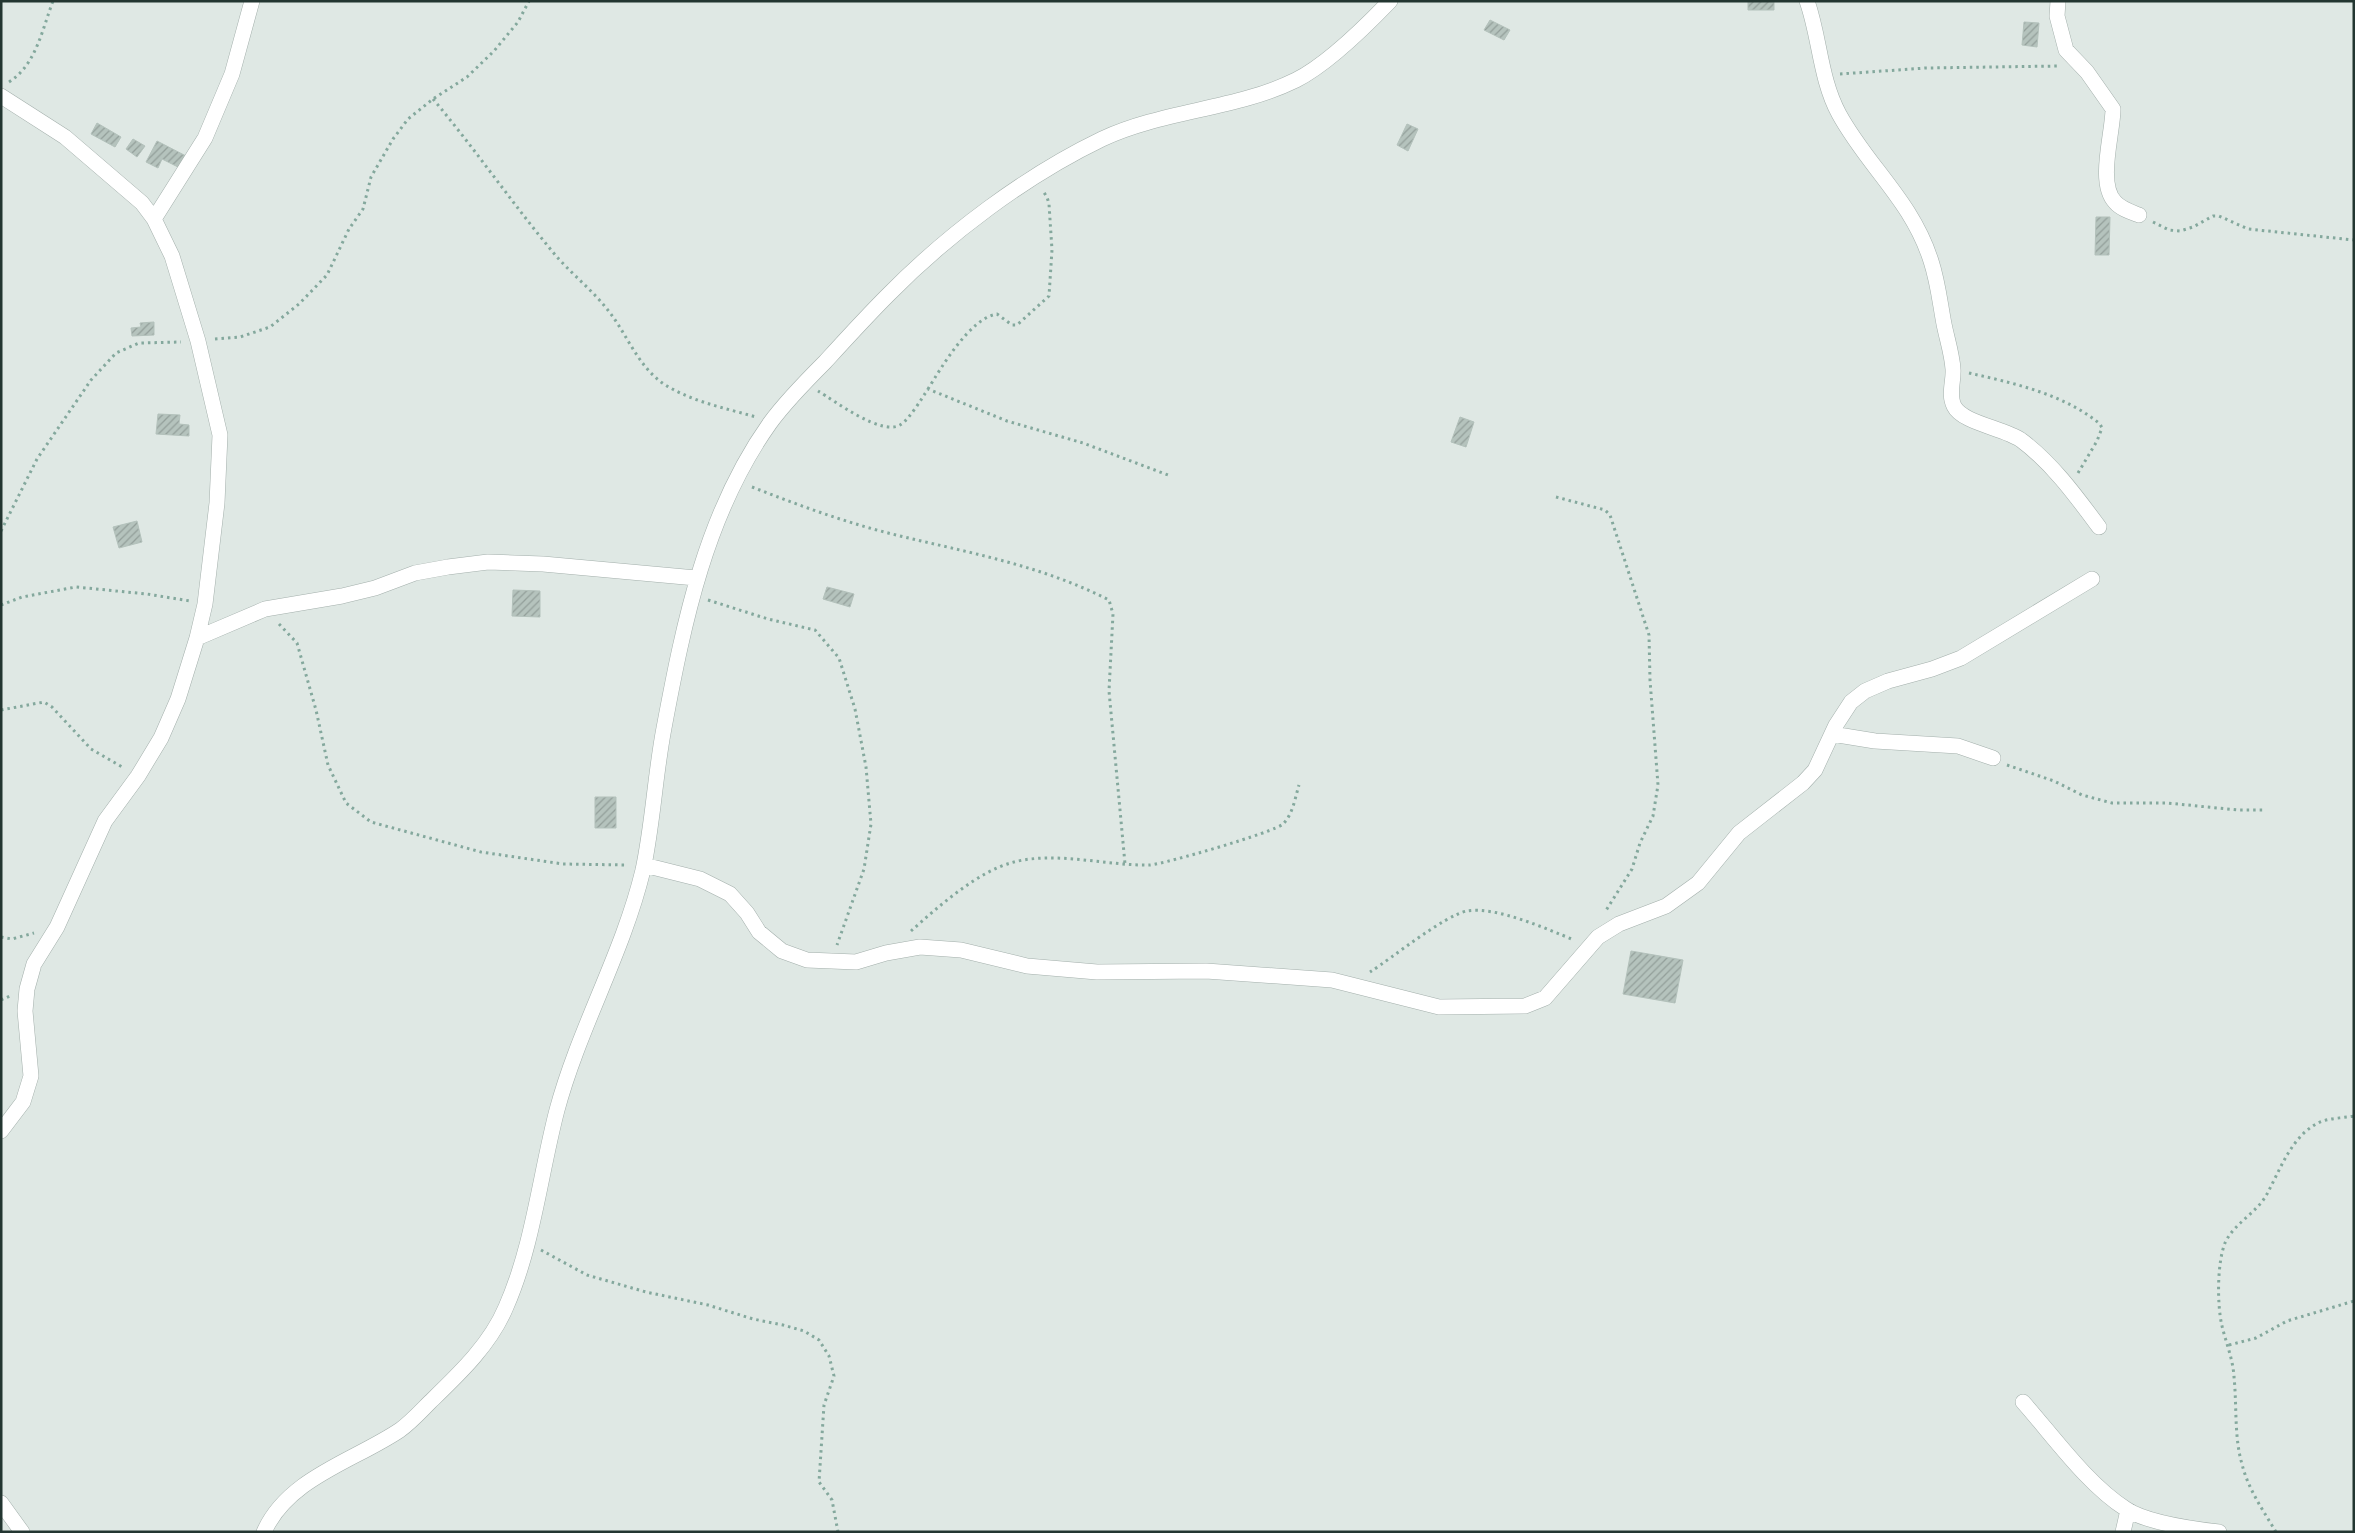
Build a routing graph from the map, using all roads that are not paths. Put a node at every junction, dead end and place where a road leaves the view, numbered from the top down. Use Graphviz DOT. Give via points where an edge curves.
graph roads {
  1 [pos="252,1"];
  2 [pos="1390,1"];
  3 [pos="1807,1"];
  4 [pos="2058,1"];
  5 [pos="1,96"];
  6 [pos="2139,215"];
  7 [pos="154,219"];
  8 [pos="2100,527"];
  9 [pos="696,578"];
  10 [pos="2092,579"];
  11 [pos="197,638"];
  12 [pos="1832,734"];
  13 [pos="1993,758"];
  14 [pos="644,865"];
  15 [pos="1,1131"];
  16 [pos="2023,1402"];
  17 [pos="1,1503"];
  18 [pos="2128,1510"];
  19 [pos="22,1532"];
  20 [pos="264,1532"];
  21 [pos="2124,1532"];
  22 [pos="2219,1532"];
  1 -- 7 [label="street" via="232,74 204,138"];
  2 -- 9 [label="street" via="1301,78 1242,99 1144,122 1102,140 1035,178 950,238 891,292 771,421 719,513"];
  3 -- 8 [label="street" via="1824,75 1838,112 1899,196 1924,242 1937,283 1953,369 1951,393 1954,407 1966,417 1996,427 2020,440 2069,486"];
  4 -- 6 [label="street" via="2059,32 2066,50 2082,66 2113,109 2108,160 2111,197 2119,206"];
  5 -- 7 [label="street" via="66,137 142,203"];
  7 -- 11 [label="street" via="172,256 198,341 220,435 217,503"];
  9 -- 11 [label="street" via="488,562 415,573 342,596 265,609"];
  9 -- 14 [label="street" via="662,734"];
  10 -- 12 [label="street" via="1961,658 1865,691 1851,702"];
  11 -- 15 [label="street" via="178,700 161,738 105,821 57,927 34,964 25,1011 31,1076 23,1102"];
  12 -- 13 [label="street" via="1876,741 1958,746"];
  12 -- 14 [label="street" via="1815,770 1796,789 1739,833 1689,891 1666,906 1618,924 1593,941 1545,998 1525,1006 1439,1007 1332,980 1206,971 1097,972 1037,967 961,950 920,948 886,952 856,962 808,960 782,951 759,932 730,894 700,879"];
  14 -- 20 [label="street" via="630,914 561,1095 546,1150 528,1242 504,1312 480,1350 406,1426 305,1484 285,1501"];
  16 -- 18 [label="street" via="2099,1488"];
  17 -- 19 [label="street"];
  18 -- 21 [label="street"];
  18 -- 22 [label="street" via="2172,1525"];
}
